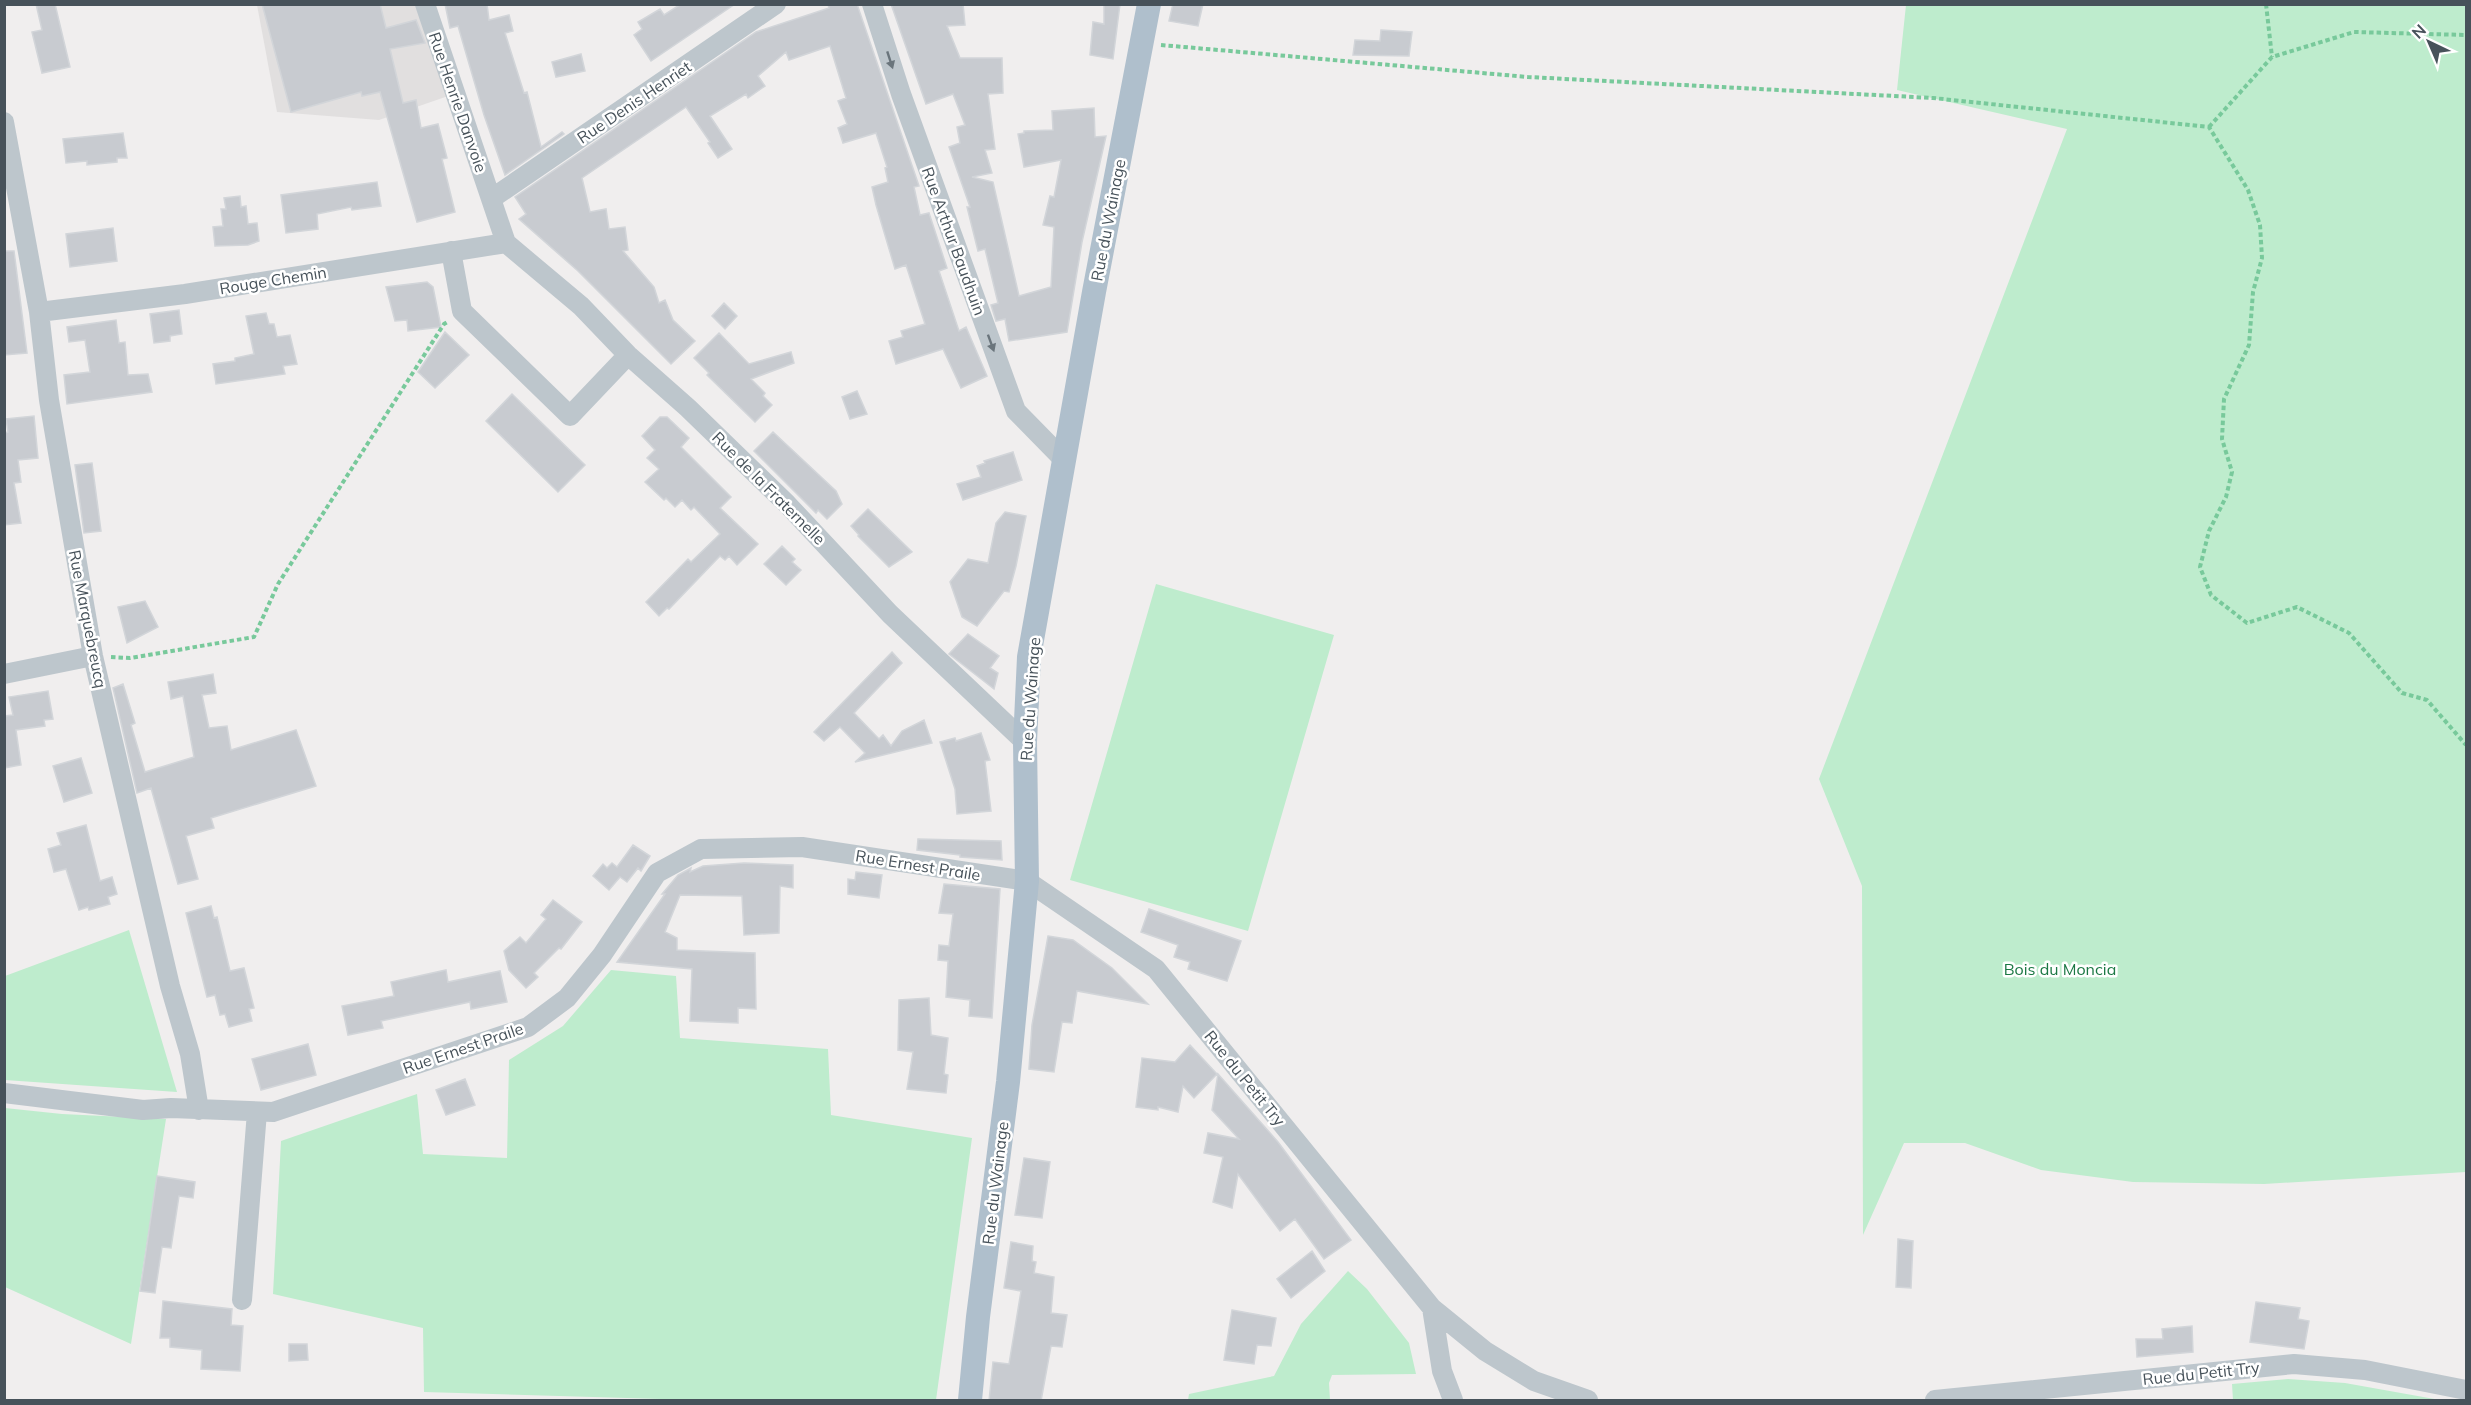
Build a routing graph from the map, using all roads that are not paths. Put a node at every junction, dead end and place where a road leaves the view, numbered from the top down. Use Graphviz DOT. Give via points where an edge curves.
graph roads {
  1 [pos="425,4"];
  2 [pos="776,4"];
  3 [pos="872,4"];
  4 [pos="1149,4"];
  5 [pos="4,122"];
  6 [pos="491,200"];
  7 [pos="506,243"];
  8 [pos="451,251"];
  9 [pos="39,312"];
  10 [pos="628,355"];
  11 [pos="1065,460"];
  12 [pos="93,656"];
  13 [pos="4,674"];
  14 [pos="1025,742"];
  15 [pos="1027,881"];
  16 [pos="4,1093"];
  17 [pos="199,1110"];
  18 [pos="257,1112"];
  19 [pos="242,1300"];
  20 [pos="1432,1308"];
  21 [pos="2466,1390"];
  22 [pos="970,1401"];
  23 [pos="1453,1401"];
  24 [pos="1588,1401"];
  25 [pos="1935,1401"];
  1 -- 6 [label="street, Rue Henrie Danvoie"];
  2 -- 6 [label="street, Rue Denis Henriet"];
  3 -- 11 [label="street, Rue Arthur Baudhuin, one-way" via="1016,411"];
  4 -- 11 [label="main road, Rue du Wainage"];
  5 -- 9 [label="street, Rue Marquebreucq"];
  6 -- 7 [label="street, Rue Henrie Danvoie"];
  7 -- 8 [label="street, Rouge Chemin"];
  7 -- 10 [label="street, Rue de la Fraternelle" via="581,306"];
  8 -- 9 [label="street, Rouge Chemin" via="185,294"];
  8 -- 10 [label="street" via="462,311 570,416"];
  9 -- 12 [label="street, Rue Marquebreucq" via="51,410"];
  10 -- 14 [label="street, Rue de la Fraternelle" via="787,504 890,614"];
  11 -- 14 [label="main road, Rue du Wainage" via="1029,657"];
  12 -- 13 [label="street"];
  12 -- 17 [label="street, Rue Marquebreucq" via="170,986 190,1054"];
  14 -- 15 [label="main road, Rue du Wainage"];
  15 -- 18 [label="street, Rue Ernest Praile" via="802,847 701,849 657,873 602,955 567,998 528,1027 273,1112"];
  15 -- 20 [label="street, Rue du Petit Try" via="1156,969"];
  15 -- 22 [label="main road, Rue du Wainage" via="1008,1082"];
  16 -- 17 [label="street, Rue Ernest Praile" via="143,1110"];
  17 -- 18 [label="street, Rue Ernest Praile"];
  18 -- 19 [label="street"];
  20 -- 23 [label="street" via="1442,1371"];
  20 -- 24 [label="street, Rue du Petit Try" via="1485,1351 1534,1381"];
  21 -- 25 [label="street, Rue du Petit Try" via="2365,1370 2294,1364"];
}
